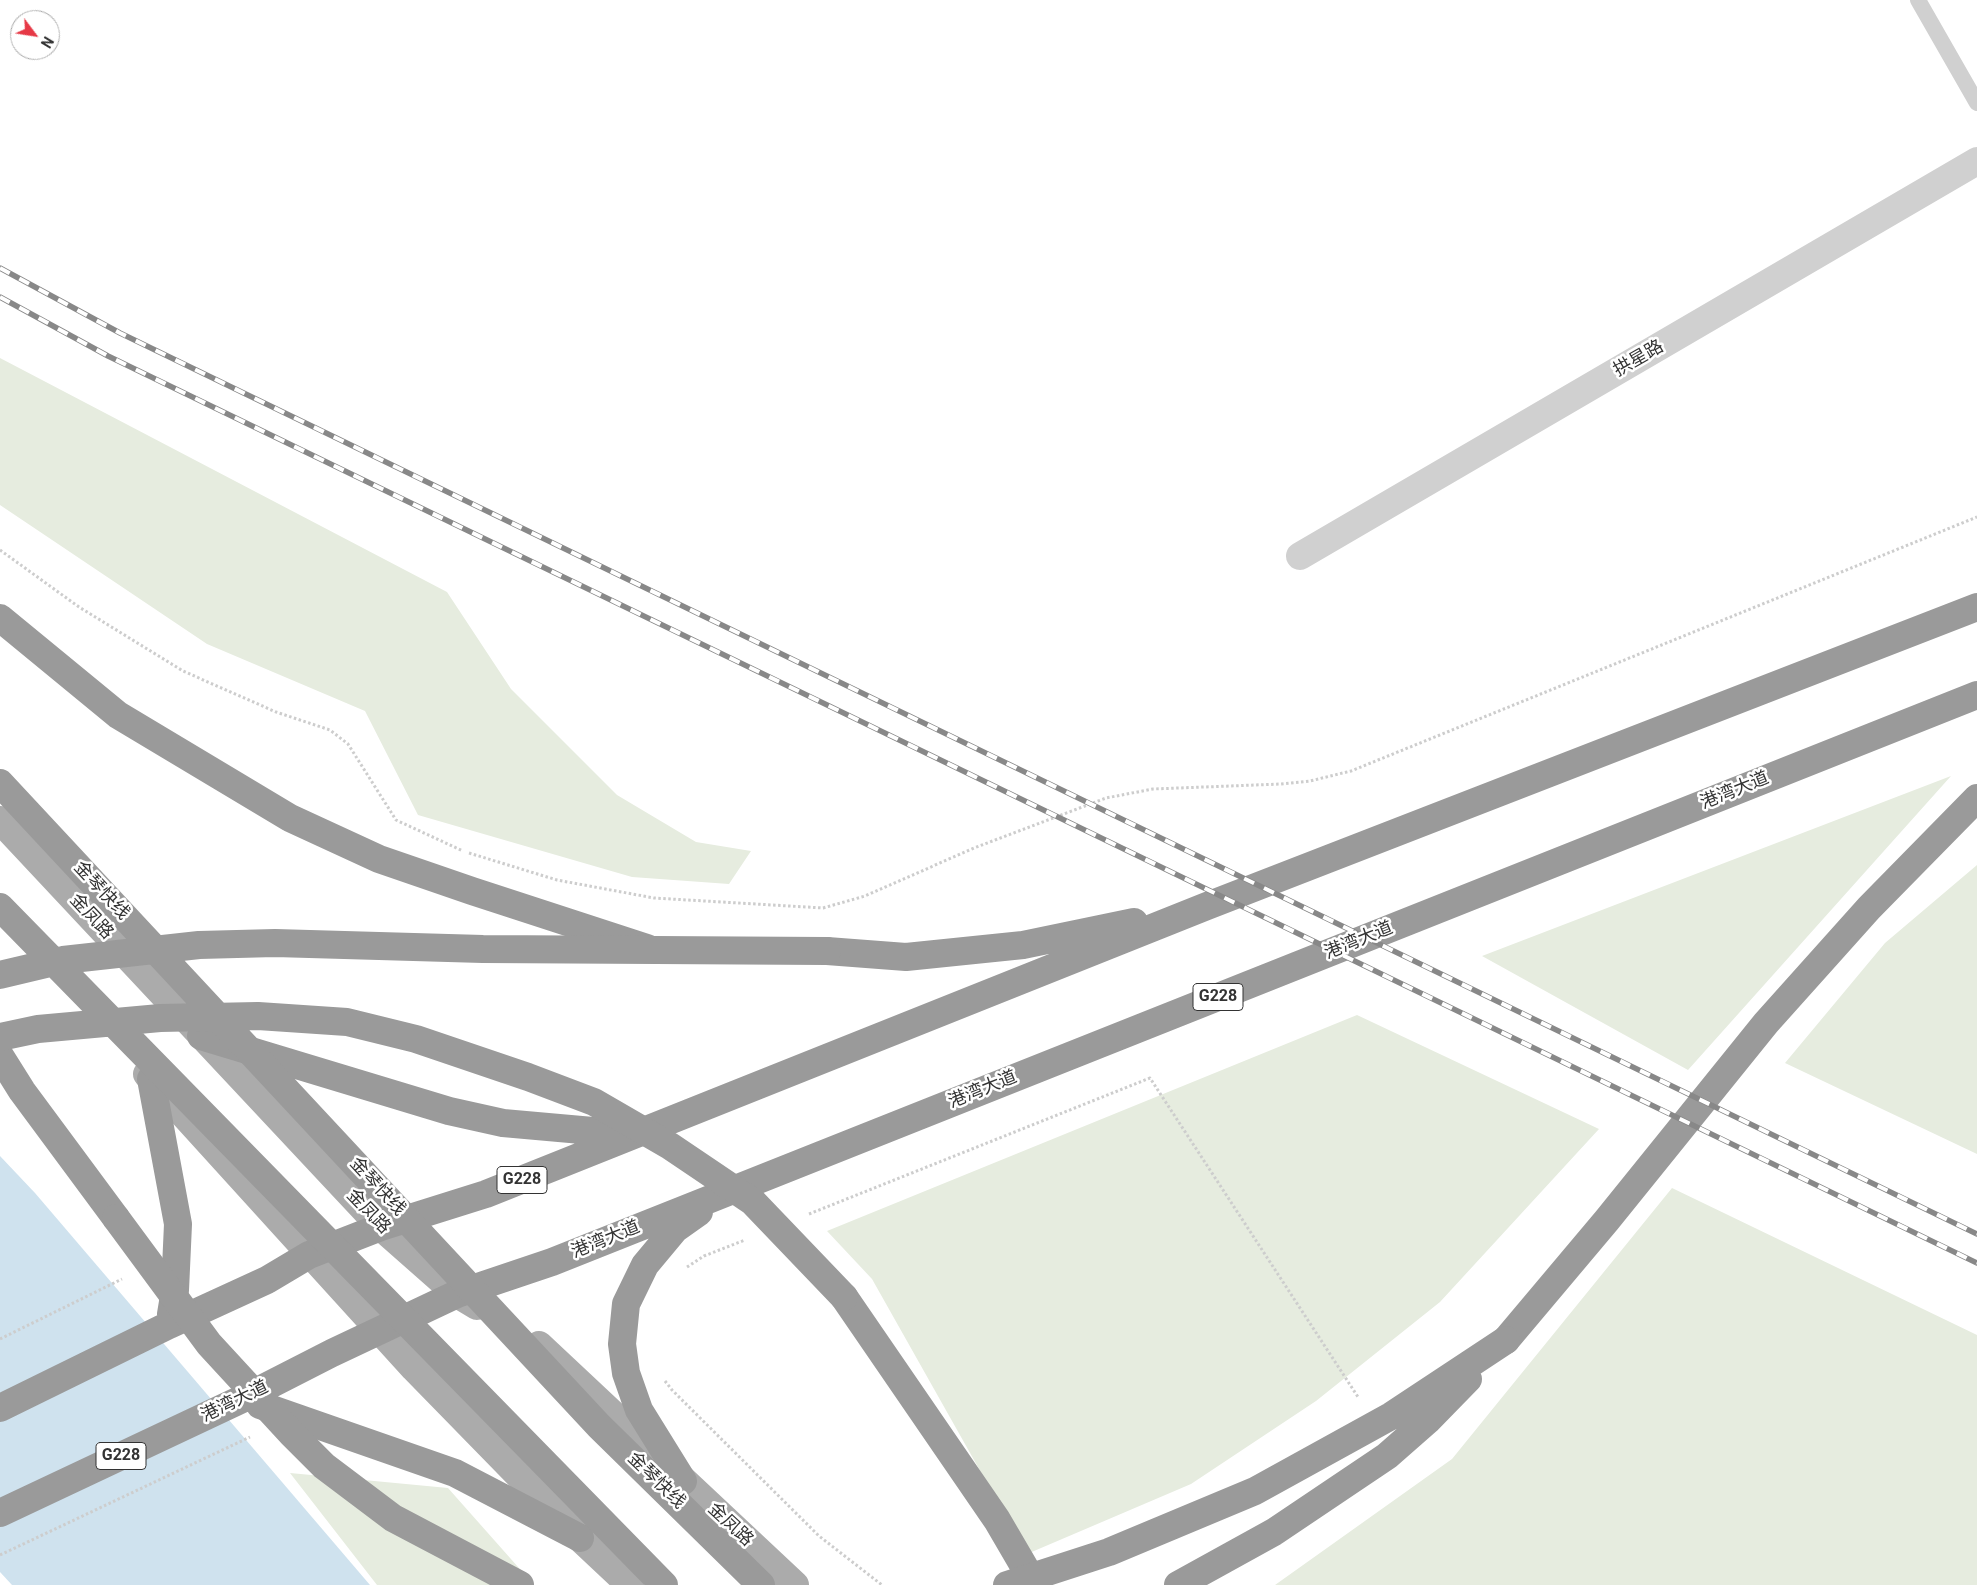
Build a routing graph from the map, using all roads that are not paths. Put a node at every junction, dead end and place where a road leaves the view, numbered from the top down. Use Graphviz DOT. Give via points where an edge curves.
graph roads {
  1 [pos="1918,0"];
  2 [pos="1977,103"];
  3 [pos="1977,161"];
  4 [pos="1300,556"];
  5 [pos="1977,607"];
  6 [pos="0,618"];
  7 [pos="1977,695"];
  8 [pos="0,783"];
  9 [pos="1977,798"];
  10 [pos="0,820"];
  11 [pos="1207,906"];
  12 [pos="0,907"];
  13 [pos="5,928"];
  14 [pos="651,949"];
  15 [pos="0,975"];
  16 [pos="171,1003"];
  17 [pos="202,1036"];
  18 [pos="0,1037"];
  19 [pos="123,1047"];
  20 [pos="0,1056"];
  21 [pos="151,1079"];
  22 [pos="660,1125"];
  23 [pos="725,1193"];
  24 [pos="381,1227"];
  25 [pos="309,1255"];
  26 [pos="458,1294"];
  27 [pos="169,1325"];
  28 [pos="381,1332"];
  29 [pos="1506,1340"];
  30 [pos="242,1399"];
  31 [pos="0,1408"];
  32 [pos="683,1481"];
  33 [pos="0,1513"];
  34 [pos="580,1538"];
  35 [pos="520,1585"];
  36 [pos="630,1585"];
  37 [pos="664,1585"];
  38 [pos="761,1585"];
  39 [pos="795,1585"];
  40 [pos="1007,1585"];
  41 [pos="1035,1585"];
  42 [pos="1178,1585"];
  1 -- 2 [label="lane"];
  3 -- 4 [label="street, 拱星路"];
  5 -- 11 [label="highway, G228"];
  6 -- 14 [label="highway" via="118,715 290,818 379,859"];
  7 -- 23 [label="highway, 港湾大道 / G228"];
  8 -- 38 [label="highway, 金琴快线, bridge" via="599,1426"];
  9 -- 29 [label="highway" via="1869,908 1766,1023"];
  10 -- 16 [label="main road, 金凤路"];
  11 -- 14 [label="highway, bridge" via="1023,945 906,957 827,951"];
  11 -- 22 [label="highway, G228"];
  12 -- 37 [label="highway, bridge"];
  13 -- 19 [label="main road"];
  14 -- 15 [label="highway, bridge" via="199,944 63,960"];
  16 -- 17 [label="main road, 金凤路"];
  16 -- 19 [label="main road"];
  17 -- 22 [label="highway" via="449,1111 503,1123 604,1132"];
  17 -- 24 [label="main road, 金凤路"];
  18 -- 41 [label="highway, bridge" via="38,1029 160,1018 258,1016 347,1022 416,1039 594,1102 670,1146 753,1202 844,1297 997,1520"];
  19 -- 21 [label="main road"];
  20 -- 35 [label="highway, bridge" via="22,1091 209,1344 291,1433 324,1466 393,1518"];
  21 -- 25 [label="main road"];
  21 -- 27 [label="highway" via="178,1224 175,1290"];
  22 -- 24 [label="highway, G228" via="486,1194"];
  23 -- 26 [label="highway, 港湾大道 / G228" via="552,1262"];
  23 -- 32 [label="highway" via="675,1229 645,1265 626,1304 622,1344 626,1373 639,1410"];
  24 -- 25 [label="highway, G228"];
  24 -- 26 [label="main road, 金凤路"];
  25 -- 27 [label="highway, G228" via="266,1280"];
  25 -- 28 [label="main road"];
  26 -- 28 [label="highway, 港湾大道 / G228"];
  26 -- 32 [label="main road, 金凤路" via="530,1336"];
  27 -- 31 [label="highway, G228"];
  28 -- 30 [label="highway, 港湾大道 / G228"];
  28 -- 34 [label="main road"];
  29 -- 40 [label="highway, bridge" via="1391,1416 1255,1491 1109,1552"];
  29 -- 42 [label="highway, bridge" via="1428,1420 1387,1456 1274,1532"];
  30 -- 33 [label="highway, 港湾大道 / G228"];
  30 -- 34 [label="highway" via="455,1473"];
  32 -- 39 [label="main road, 金凤路"];
  34 -- 36 [label="main road"];
}
